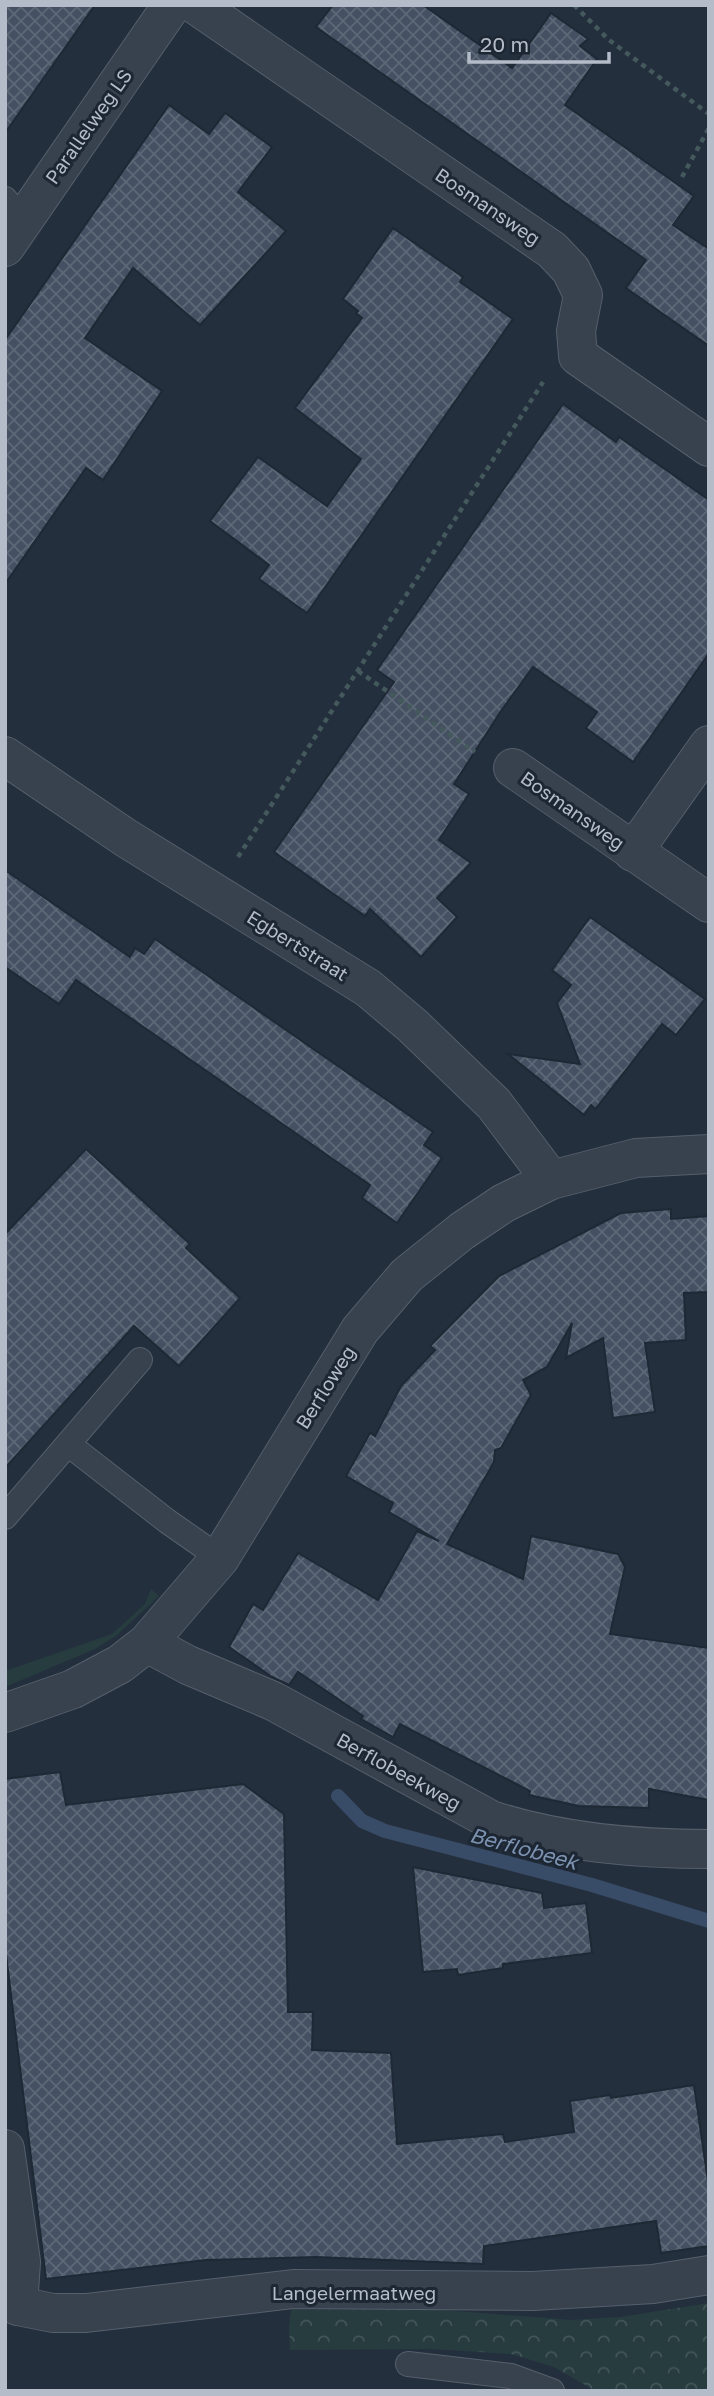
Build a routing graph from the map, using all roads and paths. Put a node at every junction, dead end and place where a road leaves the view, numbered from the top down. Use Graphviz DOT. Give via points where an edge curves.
graph roads {
  1 [pos="172,5"];
  2 [pos="196,5"];
  3 [pos="574,5"];
  4 [pos="709,114"];
  5 [pos="709,128"];
  6 [pos="682,177"];
  7 [pos="11,222"];
  8 [pos="576,331"];
  9 [pos="709,447"];
  10 [pos="358,671"];
  11 [pos="709,746"];
  12 [pos="5,756"];
  13 [pos="513,768"];
  14 [pos="633,852"];
  15 [pos="214,893"];
  16 [pos="709,903"];
  17 [pos="709,1154"];
  18 [pos="551,1180"];
  19 [pos="139,1360"];
  20 [pos="68,1444"];
  21 [pos="5,1517"];
  22 [pos="220,1558"];
  23 [pos="147,1643"];
  24 [pos="5,1713"];
  25 [pos="709,1849"];
  26 [pos="5,2149"];
  27 [pos="709,2275"];
  28 [pos="11,2312"];
  29 [pos="408,2364"];
  30 [pos="552,2391"];
  1 -- 7 [label="street, Parallelweg LS"];
  2 -- 8 [label="street, Bosmansweg" via="552,250 583,295"];
  3 -- 4 [label="path" via="609,40"];
  5 -- 6 [label="path"];
  8 -- 9 [label="street, Bosmansweg" via="578,356"];
  8 -- 10 [label="path"];
  10 -- 13 [label="path" via="497,767"];
  10 -- 15 [label="path"];
  11 -- 14 [label="street, Bosmansweg"];
  12 -- 15 [label="street, Egbertstraat"];
  13 -- 14 [label="street, Bosmansweg"];
  14 -- 16 [label="street, Bosmansweg"];
  15 -- 18 [label="street, Egbertstraat" via="368,988 413,1026 494,1104"];
  17 -- 18 [label="street, Berfloweg" via="636,1158"];
  18 -- 22 [label="street, Berfloweg" via="504,1203 407,1275 360,1330"];
  19 -- 20 [label="lane"];
  20 -- 21 [label="lane"];
  20 -- 22 [label="lane"];
  22 -- 23 [label="street, Berfloweg"];
  23 -- 24 [label="street, Berfloweg" via="120,1664 73,1689"];
  23 -- 25 [label="street, Berflobeekweg" via="273,1701 491,1820 609,1845"];
  26 -- 28 [label="street" via="21,2262"];
  27 -- 28 [label="street, Langelermaatweg" via="653,2284 533,2291 293,2289 86,2314"];
  29 -- 30 [label="lane" via="511,2376"];
}
